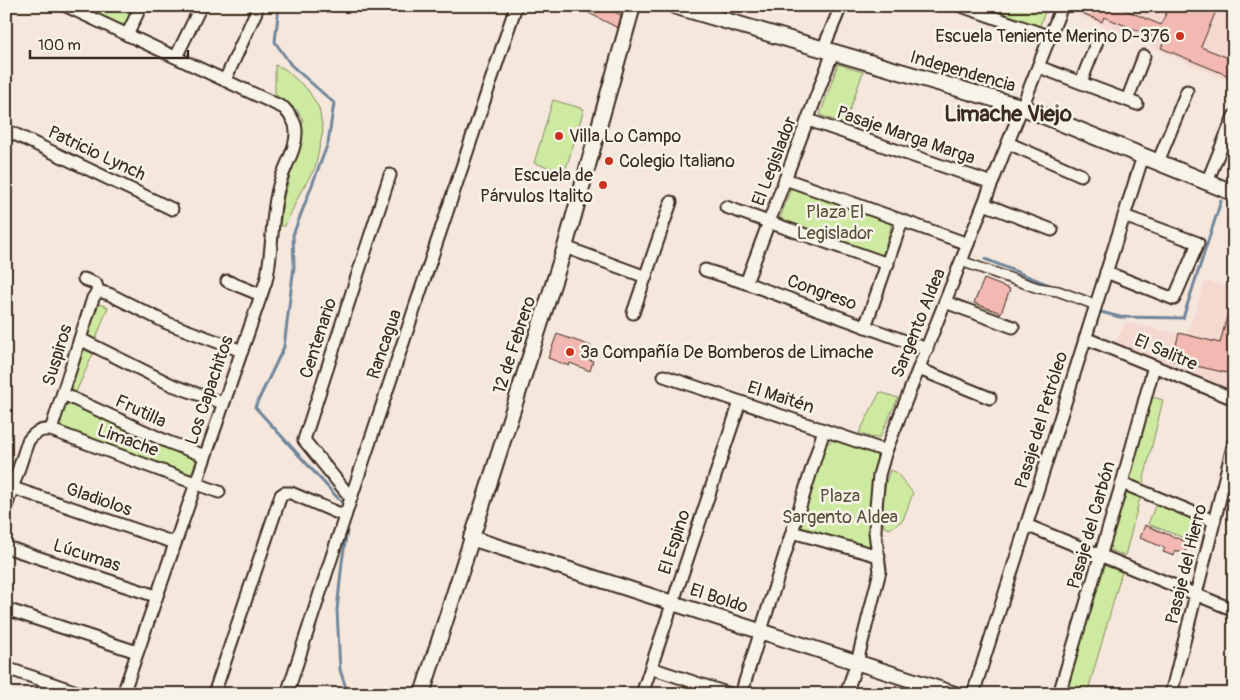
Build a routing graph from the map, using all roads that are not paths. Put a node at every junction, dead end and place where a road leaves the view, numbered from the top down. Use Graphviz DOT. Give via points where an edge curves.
graph roads {
  1 [pos="66,6"];
  2 [pos="141,6"];
  3 [pos="201,6"];
  4 [pos="516,6"];
  5 [pos="633,6"];
  6 [pos="675,6"];
  7 [pos="841,6"];
  8 [pos="961,6"];
  9 [pos="1062,6"];
  10 [pos="83,10"];
  11 [pos="256,12"];
  12 [pos="127,35"];
  13 [pos="1051,36"];
  14 [pos="1098,39"];
  15 [pos="828,51"];
  16 [pos="1144,56"];
  17 [pos="176,57"];
  18 [pos="1039,67"];
  19 [pos="225,80"];
  20 [pos="1081,82"];
  21 [pos="1187,91"];
  22 [pos="1022,107"];
  23 [pos="1234,116"];
  24 [pos="808,120"];
  25 [pos="6,130"];
  26 [pos="1008,144"];
  27 [pos="1143,156"];
  28 [pos="1158,162"];
  29 [pos="1081,174"];
  30 [pos="390,175"];
  31 [pos="785,178"];
  32 [pos="1207,182"];
  33 [pos="992,183"];
  34 [pos="1234,193"];
  35 [pos="670,202"];
  36 [pos="984,204"];
  37 [pos="726,207"];
  38 [pos="172,209"];
  39 [pos="1124,216"];
  40 [pos="902,221"];
  41 [pos="769,223"];
  42 [pos="1052,230"];
  43 [pos="968,244"];
  44 [pos="565,247"];
  45 [pos="962,261"];
  46 [pos="888,264"];
  47 [pos="705,270"];
  48 [pos="1106,272"];
  49 [pos="646,276"];
  50 [pos="84,279"];
  51 [pos="227,281"];
  52 [pos="746,283"];
  53 [pos="98,291"];
  54 [pos="261,295"];
  55 [pos="945,302"];
  56 [pos="1095,308"];
  57 [pos="633,313"];
  58 [pos="865,327"];
  59 [pos="1013,327"];
  60 [pos="1086,338"];
  61 [pos="80,339"];
  62 [pos="926,349"];
  63 [pos="242,351"];
  64 [pos="1154,366"];
  65 [pos="919,369"];
  66 [pos="664,376"];
  67 [pos="64,394"];
  68 [pos="990,398"];
  69 [pos="1234,399"];
  70 [pos="740,402"];
  71 [pos="223,403"];
  72 [pos="51,430"];
  73 [pos="824,430"];
  74 [pos="1234,442"];
  75 [pos="886,451"];
  76 [pos="204,456"];
  77 [pos="196,483"];
  78 [pos="1122,483"];
  79 [pos="13,488"];
  80 [pos="220,492"];
  81 [pos="6,507"];
  82 [pos="348,508"];
  83 [pos="1214,521"];
  84 [pos="1026,525"];
  85 [pos="792,532"];
  86 [pos="471,538"];
  87 [pos="175,543"];
  88 [pos="6,547"];
  89 [pos="879,556"];
  90 [pos="1101,556"];
  91 [pos="1196,595"];
  92 [pos="156,596"];
  93 [pos="673,603"];
  94 [pos="6,608"];
  95 [pos="1234,610"];
  96 [pos="761,631"];
  97 [pos="137,652"];
  98 [pos="857,662"];
  99 [pos="6,668"];
  100 [pos="651,668"];
  101 [pos="83,694"];
  102 [pos="123,694"];
  103 [pos="214,694"];
  104 [pos="287,694"];
  105 [pos="422,694"];
  106 [pos="642,694"];
  107 [pos="730,694"];
  108 [pos="741,694"];
  109 [pos="846,694"];
  110 [pos="955,694"];
  111 [pos="973,694"];
  112 [pos="1059,694"];
  113 [pos="1172,694"];
  1 -- 10 [label="street, Los Capachitos"];
  2 -- 12 [label="street"];
  3 -- 17 [label="street"];
  4 -- 82 [label="street, Rancagua"];
  5 -- 44 [label="street, 12 de Febrero"];
  6 -- 15 [label="main road, Independencia"];
  7 -- 15 [label="street, El Legislador"];
  8 -- 13 [label="street"];
  9 -- 13 [label="street, Sargento Aldea"];
  10 -- 12 [label="street, Los Capachitos"];
  11 -- 19 [label="street"];
  12 -- 17 [label="street, Los Capachitos"];
  13 -- 18 [label="street, Sargento Aldea"];
  14 -- 20 [label="street"];
  15 -- 22 [label="main road, Independencia"];
  15 -- 24 [label="street, El Legislador"];
  16 -- 20 [label="street" via="1132,102"];
  17 -- 19 [label="street, Los Capachitos"];
  18 -- 20 [label="street"];
  18 -- 22 [label="street, Sargento Aldea"];
  19 -- 54 [label="street, Los Capachitos" via="284,108 293,119 296,136 274,202 269,269"];
  21 -- 28 [label="street"];
  22 -- 26 [label="street, Sargento Aldea"];
  22 -- 27 [label="main road, Independencia"];
  23 -- 32 [label="street"];
  24 -- 31 [label="street, El Legislador"];
  24 -- 33 [label="street, Pasaje Marga Marga"];
  25 -- 38 [label="street, Patricio Lynch"];
  26 -- 29 [label="street"];
  26 -- 33 [label="street, Sargento Aldea"];
  27 -- 28 [label="main road, Independencia"];
  27 -- 39 [label="street, Pasaje del Petróleo"];
  28 -- 32 [label="main road, Independencia"];
  30 -- 82 [label="street, Centenario" via="304,440"];
  31 -- 40 [label="street"];
  31 -- 41 [label="street, El Legislador"];
  32 -- 34 [label="main road, Independencia"];
  33 -- 36 [label="street, Sargento Aldea"];
  35 -- 49 [label="street"];
  36 -- 42 [label="street"];
  36 -- 43 [label="street, Sargento Aldea"];
  37 -- 41 [label="street"];
  39 -- 48 [label="street, Pasaje del Petróleo"];
  39 -- 48 [label="street" via="1198,243 1174,299"];
  40 -- 43 [label="street"];
  40 -- 46 [label="street"];
  41 -- 46 [label="street"];
  41 -- 52 [label="street, El Legislador"];
  43 -- 45 [label="street, Sargento Aldea"];
  44 -- 49 [label="street"];
  44 -- 86 [label="street, 12 de Febrero"];
  45 -- 55 [label="street, Sargento Aldea"];
  45 -- 56 [label="street" via="1038,288 1058,291"];
  46 -- 58 [label="street"];
  47 -- 52 [label="street, Congreso"];
  48 -- 56 [label="street, Pasaje del Petróleo"];
  49 -- 57 [label="street"];
  50 -- 53 [label="street" via="96,284"];
  51 -- 54 [label="street"];
  52 -- 58 [label="street, Congreso"];
  53 -- 61 [label="street, Suspiros"];
  53 -- 63 [label="street" via="167,323"];
  54 -- 63 [label="street, Los Capachitos"];
  55 -- 59 [label="street"];
  55 -- 62 [label="street, Sargento Aldea"];
  56 -- 60 [label="street, Pasaje del Petróleo"];
  58 -- 62 [label="street, Congreso"];
  60 -- 64 [label="street, El Salitre"];
  60 -- 84 [label="street, Pasaje del Petróleo"];
  61 -- 67 [label="street, Suspiros"];
  61 -- 71 [label="street" via="172,385"];
  62 -- 65 [label="street, Sargento Aldea"];
  63 -- 71 [label="street, Los Capachitos"];
  64 -- 69 [label="street, El Salitre"];
  64 -- 78 [label="street, Pasaje del Carbón"];
  65 -- 68 [label="street"];
  65 -- 75 [label="street, Sargento Aldea"];
  66 -- 70 [label="street, El Maitén"];
  67 -- 72 [label="street, Suspiros"];
  67 -- 76 [label="street, Frutilla"];
  70 -- 73 [label="street, El Maitén"];
  70 -- 93 [label="street, El Espino"];
  71 -- 76 [label="street, Los Capachitos"];
  72 -- 77 [label="street, Limache"];
  72 -- 79 [label="street" via="40,430 28,441"];
  73 -- 75 [label="street, El Maitén"];
  73 -- 85 [label="street"];
  74 -- 83 [label="street, Pasaje del Hierro"];
  75 -- 89 [label="street, Sargento Aldea" via="876,507 875,532"];
  76 -- 77 [label="street, Los Capachitos"];
  77 -- 80 [label="street, Limache"];
  77 -- 87 [label="street, Los Capachitos"];
  78 -- 83 [label="street"];
  78 -- 90 [label="street, Pasaje del Carbón"];
  79 -- 81 [label="street"];
  79 -- 87 [label="street, Gladiolos"];
  82 -- 103 [label="street" via="290,492 281,495"];
  82 -- 104 [label="street, Rancagua"];
  83 -- 91 [label="street, Pasaje del Hierro"];
  84 -- 90 [label="street"];
  84 -- 111 [label="street, Pasaje del Petróleo"];
  85 -- 89 [label="street"];
  85 -- 96 [label="street"];
  86 -- 93 [label="street, El Boldo"];
  86 -- 105 [label="street, 12 de Febrero"];
  87 -- 92 [label="street, Los Capachitos"];
  88 -- 92 [label="street, Lúcumas"];
  89 -- 98 [label="street, Sargento Aldea" via="880,571"];
  90 -- 91 [label="street"];
  90 -- 112 [label="street, Pasaje del Carbón"];
  91 -- 95 [label="street"];
  91 -- 113 [label="street, Pasaje del Hierro"];
  92 -- 97 [label="street, Los Capachitos"];
  93 -- 96 [label="street, El Boldo"];
  93 -- 100 [label="street, El Espino"];
  94 -- 97 [label="street"];
  96 -- 98 [label="street, El Boldo"];
  96 -- 108 [label="street"];
  97 -- 102 [label="street, Los Capachitos"];
  98 -- 109 [label="street, Sargento Aldea"];
  98 -- 110 [label="street, El Boldo"];
  99 -- 101 [label="street"];
  100 -- 106 [label="street, El Espino"];
  100 -- 107 [label="street"];
}
